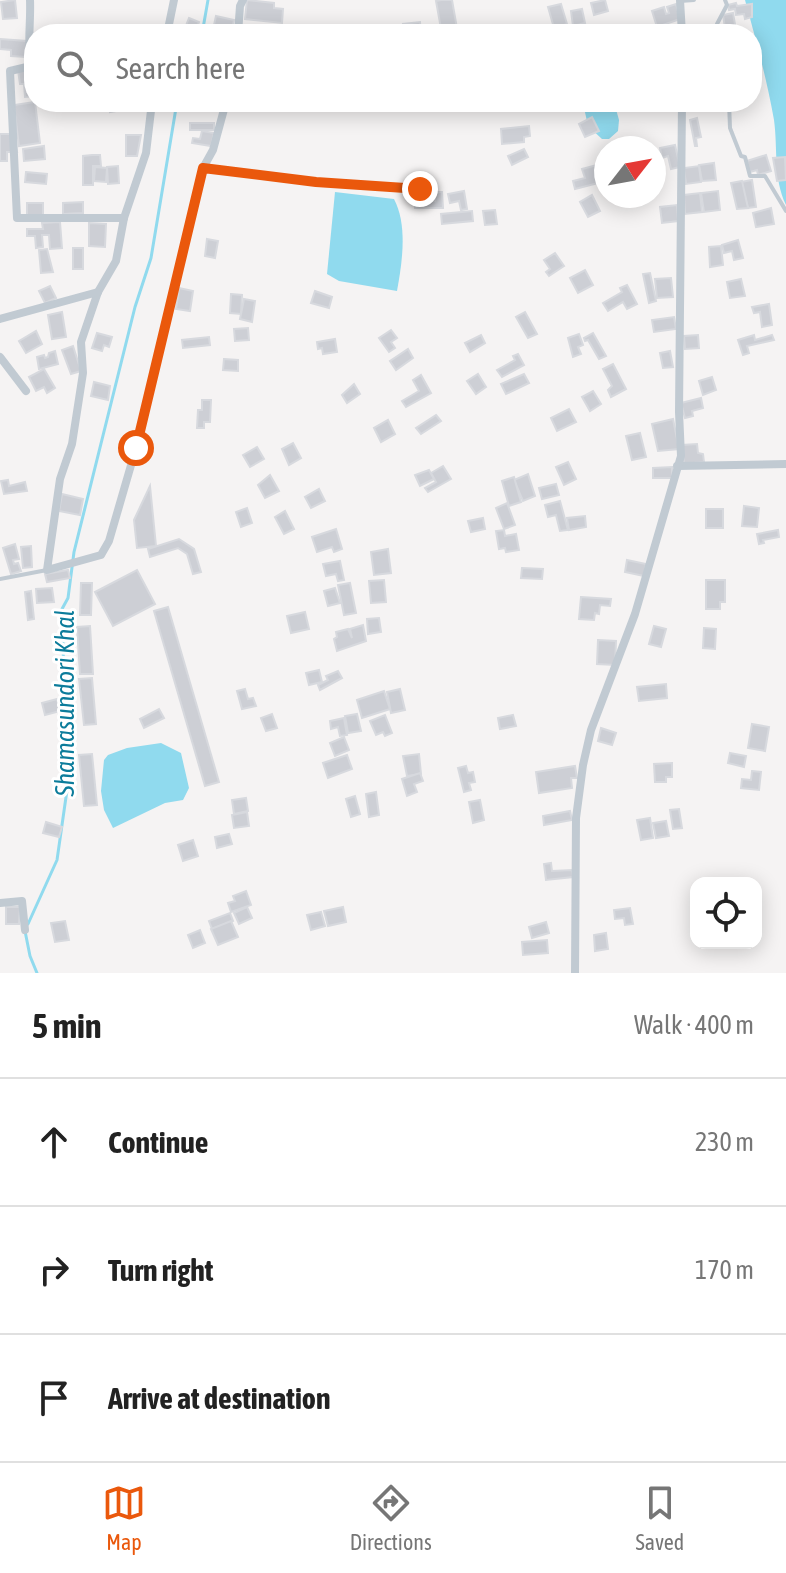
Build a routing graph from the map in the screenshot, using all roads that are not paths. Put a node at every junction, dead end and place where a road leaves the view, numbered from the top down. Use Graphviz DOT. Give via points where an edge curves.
graph roads {
  1 [pos="30,0"];
  2 [pos="174,0"];
  3 [pos="243,0"];
  4 [pos="680,0"];
  5 [pos="694,0"];
  6 [pos="725,0"];
  7 [pos="31,24"];
  8 [pos="169,24"];
  9 [pos="239,24"];
  10 [pos="681,24"];
  11 [pos="717,24"];
  12 [pos="24,68"];
  13 [pos="151,112"];
  14 [pos="223,112"];
  15 [pos="682,112"];
  16 [pos="729,112"];
  17 [pos="203,168"];
  18 [pos="420,189"];
  19 [pos="786,211"];
  20 [pos="124,218"];
  21 [pos="98,292"];
  22 [pos="0,319"];
  23 [pos="0,357"];
  24 [pos="26,391"];
  25 [pos="786,464"];
  26 [pos="677,466"];
  27 [pos="47,570"];
  28 [pos="0,579"];
  29 [pos="0,903"];
  30 [pos="25,930"];
  31 [pos="575,973"];
  1 -- 7 [label="street"];
  2 -- 8 [label="street"];
  3 -- 9 [label="street"];
  4 -- 5 [label="lane"];
  4 -- 10 [label="street"];
  6 -- 11 [label="lane"];
  12 -- 20 [label="street" via="10,71 17,218"];
  13 -- 20 [label="street" via="146,153"];
  14 -- 17 [label="street"];
  15 -- 26 [label="street"];
  16 -- 19 [label="lane" via="730,128 750,176 765,176"];
  17 -- 18 [label="street"];
  17 -- 27 [label="street" via="109,541 101,555"];
  20 -- 21 [label="street" via="116,261"];
  21 -- 22 [label="street"];
  21 -- 27 [label="street" via="81,342 83,373"];
  23 -- 24 [label="street"];
  25 -- 26 [label="street"];
  26 -- 31 [label="street" via="635,614 583,765 576,818"];
  27 -- 28 [label="lane"];
  29 -- 30 [label="street" via="22,901"];
}
